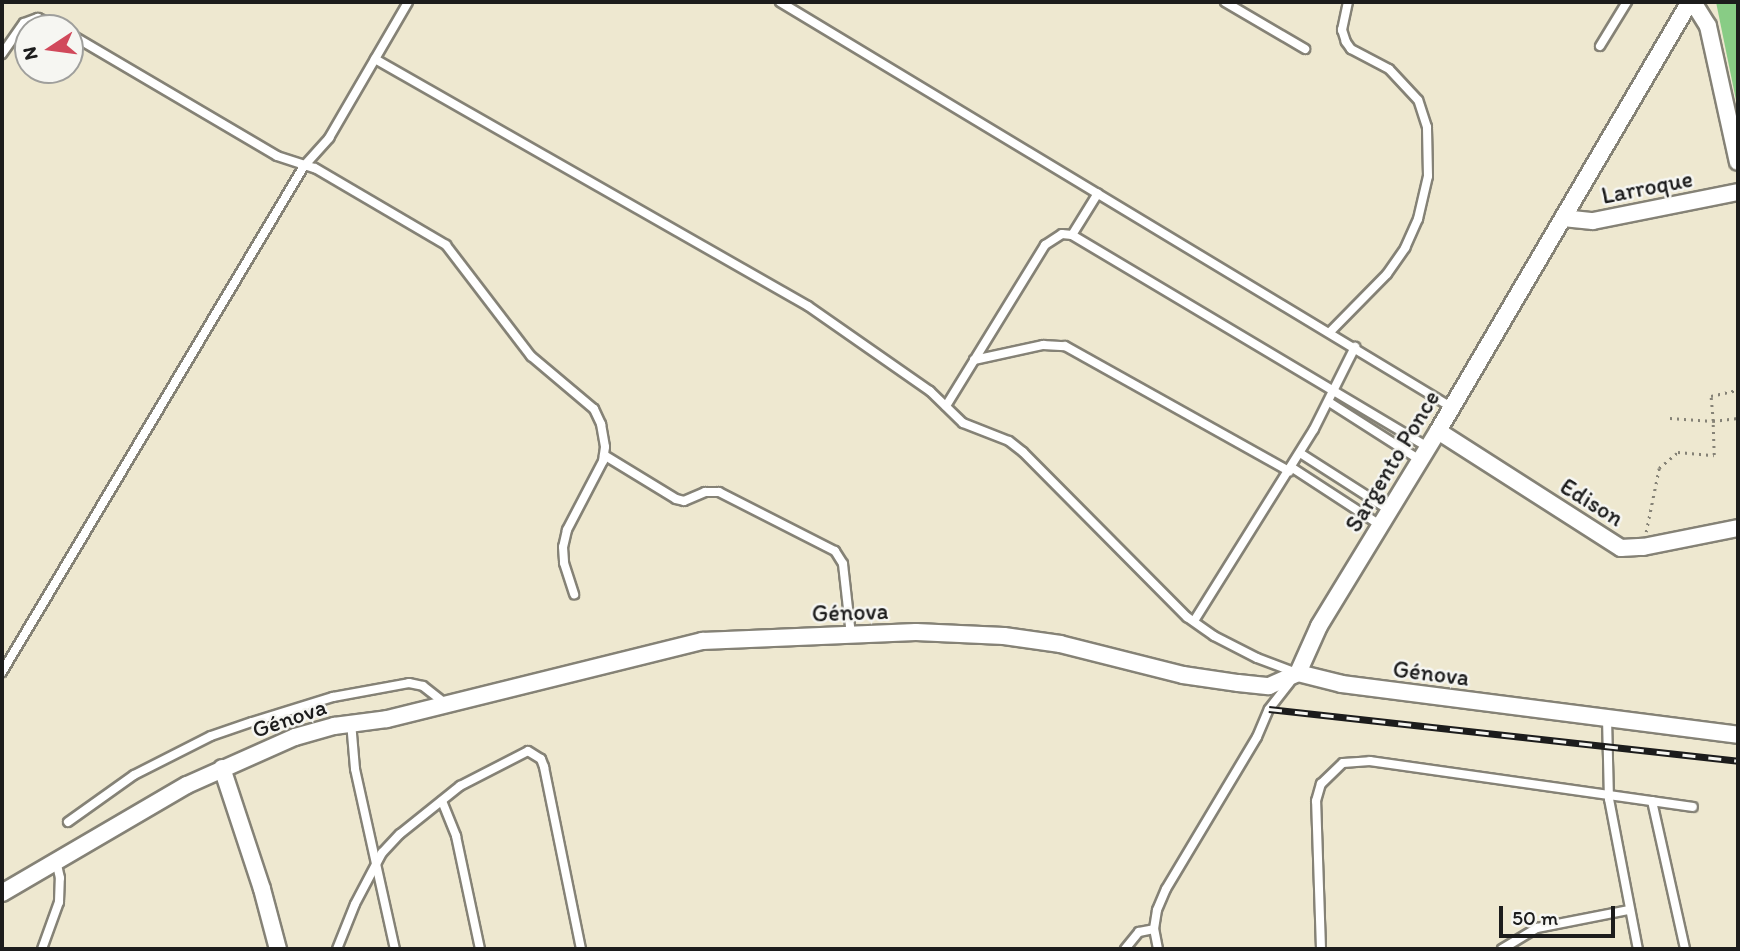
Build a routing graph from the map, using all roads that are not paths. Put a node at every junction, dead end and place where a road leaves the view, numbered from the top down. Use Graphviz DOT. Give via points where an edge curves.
graph roads {
  1 [pos="408,2"];
  2 [pos="780,2"];
  3 [pos="1225,2"];
  4 [pos="1348,2"];
  5 [pos="1627,2"];
  6 [pos="1692,2"];
  7 [pos="14,37"];
  8 [pos="84,42"];
  9 [pos="1600,46"];
  10 [pos="1304,49"];
  11 [pos="2,54"];
  12 [pos="375,59"];
  13 [pos="1738,162"];
  14 [pos="304,166"];
  15 [pos="1738,192"];
  16 [pos="1098,193"];
  17 [pos="1563,218"];
  18 [pos="1072,235"];
  19 [pos="1330,332"];
  20 [pos="1355,347"];
  21 [pos="974,360"];
  22 [pos="1336,391"];
  23 [pos="1329,402"];
  24 [pos="946,405"];
  25 [pos="1451,407"];
  26 [pos="1438,431"];
  27 [pos="1300,453"];
  28 [pos="1424,454"];
  29 [pos="604,455"];
  30 [pos="1290,469"];
  31 [pos="1389,510"];
  32 [pos="1380,525"];
  33 [pos="1738,528"];
  34 [pos="574,594"];
  35 [pos="1194,621"];
  36 [pos="850,635"];
  37 [pos="2,672"];
  38 [pos="1298,673"];
  39 [pos="446,704"];
  40 [pos="1607,718"];
  41 [pos="351,722"];
  42 [pos="1738,735"];
  43 [pos="222,768"];
  44 [pos="1609,795"];
  45 [pos="442,800"];
  46 [pos="1652,801"];
  47 [pos="1693,807"];
  48 [pos="68,822"];
  49 [pos="56,861"];
  50 [pos="377,863"];
  51 [pos="2,893"];
  52 [pos="1629,910"];
  53 [pos="1154,929"];
  54 [pos="42,949"];
  55 [pos="278,949"];
  56 [pos="337,949"];
  57 [pos="395,949"];
  58 [pos="480,949"];
  59 [pos="582,949"];
  60 [pos="1125,949"];
  61 [pos="1158,949"];
  62 [pos="1321,949"];
  63 [pos="1502,949"];
  64 [pos="1638,949"];
  65 [pos="1685,949"];
  1 -- 12 [label="lane"];
  2 -- 16 [label="lane"];
  3 -- 10 [label="lane"];
  4 -- 19 [label="lane" via="1342,30 1346,42 1405,83 1424,113 1428,176 1418,219 1405,248 1387,274"];
  5 -- 9 [label="lane"];
  6 -- 13 [label="street" via="1709,26"];
  6 -- 17 [label="street, Sargento Ponce"];
  7 -- 11 [label="lane"];
  8 -- 14 [label="lane" via="277,156"];
  12 -- 14 [label="lane" via="329,138"];
  12 -- 24 [label="lane" via="808,306"];
  14 -- 29 [label="lane" via="315,168 446,245 531,356 593,409 601,425"];
  14 -- 37 [label="lane"];
  15 -- 17 [label="street, Larroque" via="1593,221"];
  16 -- 18 [label="lane"];
  16 -- 19 [label="lane"];
  17 -- 25 [label="street, Sargento Ponce"];
  18 -- 21 [label="lane" via="1062,234 1045,245"];
  18 -- 22 [label="lane"];
  19 -- 20 [label="lane"];
  20 -- 22 [label="lane"];
  20 -- 25 [label="lane"];
  21 -- 24 [label="lane"];
  21 -- 30 [label="lane" via="1043,345 1065,346"];
  22 -- 23 [label="lane"];
  22 -- 28 [label="lane"];
  23 -- 27 [label="lane"];
  23 -- 28 [label="lane"];
  24 -- 35 [label="lane" via="973,429 1009,441 1023,452"];
  25 -- 26 [label="street, Sargento Ponce"];
  26 -- 28 [label="street, Sargento Ponce"];
  26 -- 33 [label="street, Edison" via="1621,548"];
  27 -- 30 [label="lane"];
  27 -- 31 [label="lane"];
  28 -- 31 [label="street, Sargento Ponce"];
  29 -- 34 [label="lane" via="563,547"];
  29 -- 36 [label="lane" via="676,499 719,492 835,551 843,564"];
  30 -- 32 [label="lane"];
  30 -- 35 [label="lane"];
  31 -- 32 [label="street, Sargento Ponce"];
  32 -- 38 [label="street, Sargento Ponce" via="1319,626"];
  35 -- 38 [label="lane" via="1256,658"];
  36 -- 38 [label="street, Génova" via="1004,636 1060,644 1183,674 1260,685 1277,684"];
  36 -- 39 [label="street, Génova" via="689,643"];
  38 -- 40 [label="street, Génova" via="1342,684"];
  38 -- 53 [label="lane, Sargento Ponce" via="1269,709 1166,889"];
  39 -- 41 [label="street, Génova" via="387,719"];
  39 -- 48 [label="lane" via="423,686 409,683 334,697 251,722 211,736 134,775"];
  40 -- 42 [label="street, Génova"];
  40 -- 44 [label="lane"];
  41 -- 43 [label="street, Génova" via="295,737"];
  41 -- 50 [label="lane" via="355,769"];
  43 -- 49 [label="street, Génova"];
  43 -- 55 [label="street"];
  44 -- 46 [label="lane"];
  44 -- 52 [label="lane"];
  44 -- 62 [label="lane" via="1370,761 1343,763 1321,784 1315,801"];
  45 -- 50 [label="lane" via="400,834"];
  45 -- 58 [label="lane" via="456,836"];
  45 -- 59 [label="lane" via="528,751 541,759"];
  46 -- 47 [label="lane"];
  46 -- 65 [label="lane"];
  49 -- 51 [label="street, Génova"];
  49 -- 54 [label="lane" via="59,902"];
  50 -- 56 [label="lane"];
  50 -- 57 [label="lane"];
  52 -- 63 [label="lane" via="1536,928"];
  52 -- 64 [label="lane"];
  53 -- 60 [label="lane" via="1139,932"];
  53 -- 61 [label="lane, Sargento Ponce"];
}
